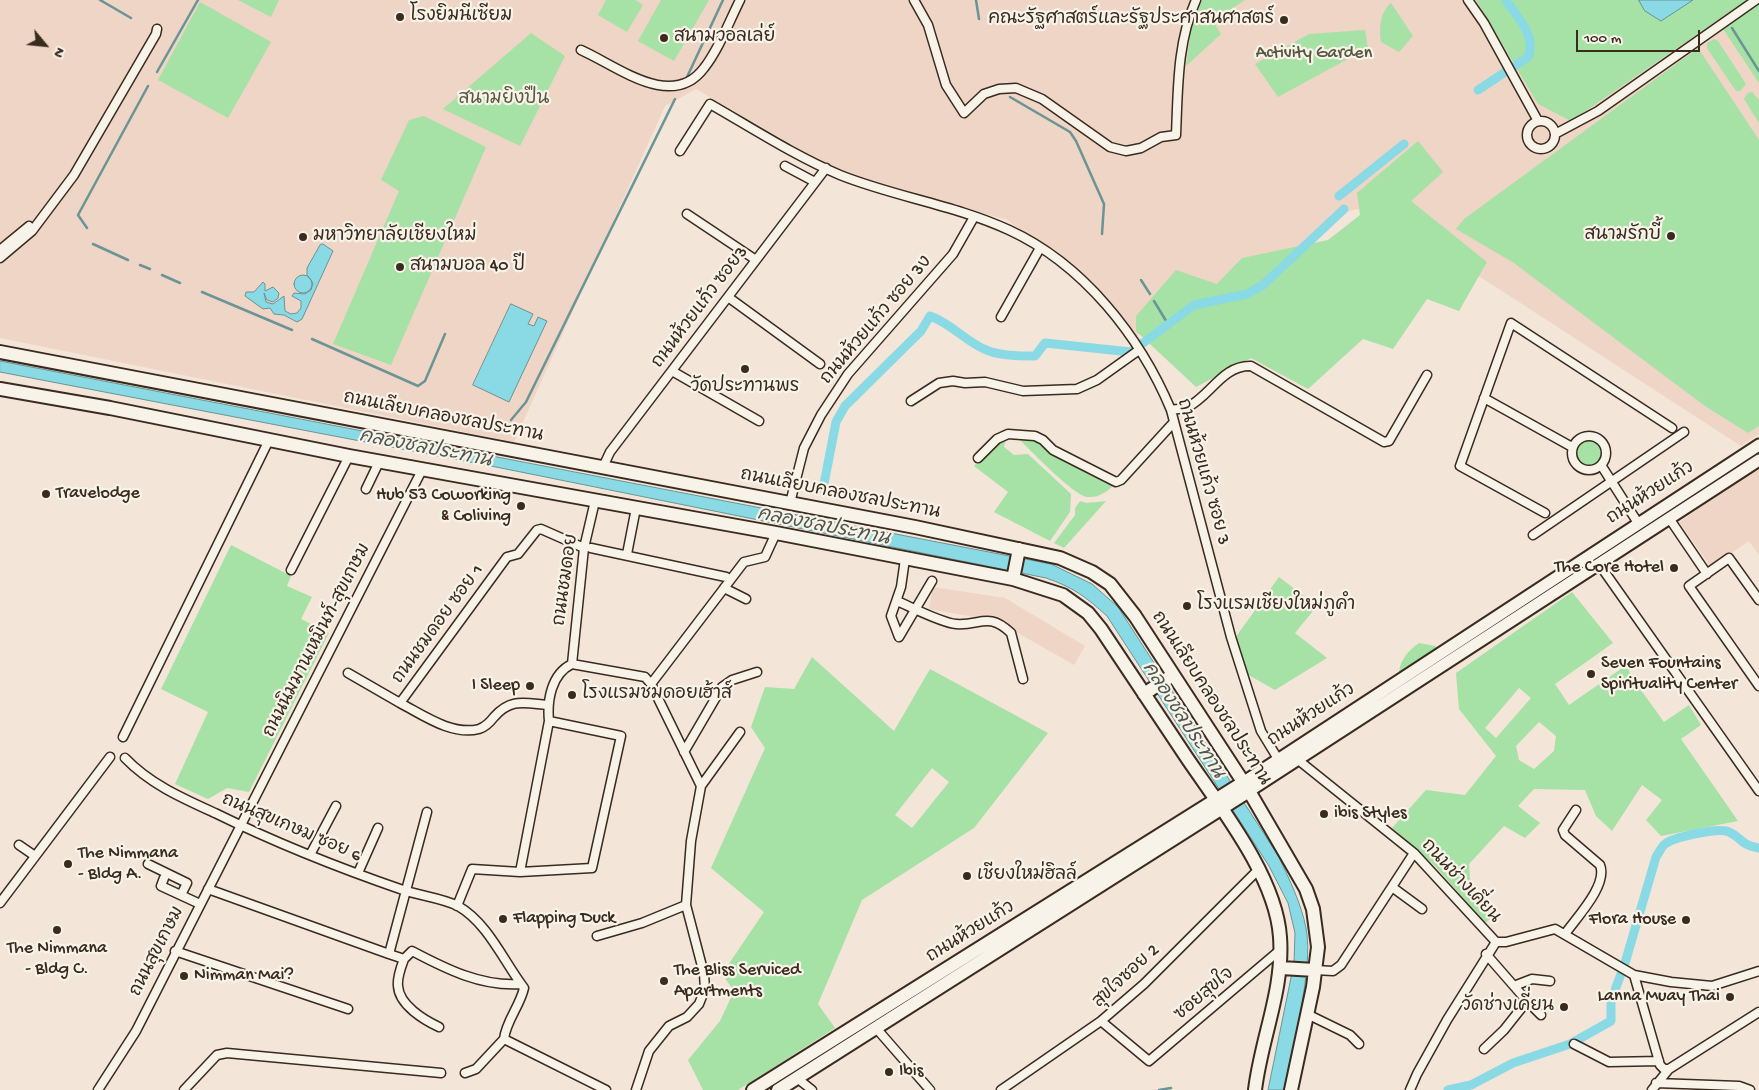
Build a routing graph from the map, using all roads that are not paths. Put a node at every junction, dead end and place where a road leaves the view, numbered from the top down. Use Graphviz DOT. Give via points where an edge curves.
graph roads {
  1 [pos="740,0"];
  2 [pos="914,0"];
  3 [pos="1196,0"];
  4 [pos="1468,0"];
  5 [pos="1756,0"];
  6 [pos="581,50"];
  7 [pos="1538,121"];
  8 [pos="1555,134"];
  9 [pos="680,151"];
  10 [pos="785,166"];
  11 [pos="826,168"];
  12 [pos="815,182"];
  13 [pos="687,214"];
  14 [pos="974,217"];
  15 [pos="1040,248"];
  16 [pos="0,250"];
  17 [pos="0,258"];
  18 [pos="756,260"];
  19 [pos="728,297"];
  20 [pos="1001,317"];
  21 [pos="1139,350"];
  22 [pos="0,352"];
  23 [pos="820,364"];
  24 [pos="672,371"];
  25 [pos="1427,375"];
  26 [pos="0,389"];
  27 [pos="1484,398"];
  28 [pos="910,402"];
  29 [pos="1171,410"];
  30 [pos="759,421"];
  31 [pos="1174,422"];
  32 [pos="1672,428"];
  33 [pos="1684,432"];
  34 [pos="270,440"];
  35 [pos="1759,445"];
  36 [pos="1572,447"];
  37 [pos="349,456"];
  38 [pos="978,458"];
  39 [pos="1759,460"];
  40 [pos="379,462"];
  41 [pos="1601,465"];
  42 [pos="603,467"];
  43 [pos="422,470"];
  44 [pos="1611,484"];
  45 [pos="366,489"];
  46 [pos="595,501"];
  47 [pos="790,503"];
  48 [pos="636,508"];
  49 [pos="1545,513"];
  50 [pos="1669,518"];
  51 [pos="1638,522"];
  52 [pos="776,533"];
  53 [pos="1533,535"];
  54 [pos="588,548"];
  55 [pos="1019,552"];
  56 [pos="627,554"];
  57 [pos="1592,554"];
  58 [pos="905,559"];
  59 [pos="1599,564"];
  60 [pos="291,570"];
  61 [pos="1707,574"];
  62 [pos="1013,576"];
  63 [pos="726,577"];
  64 [pos="932,581"];
  65 [pos="724,588"];
  66 [pos="746,599"];
  67 [pos="1759,600"];
  68 [pos="897,601"];
  69 [pos="917,609"];
  70 [pos="572,664"];
  71 [pos="757,672"];
  72 [pos="348,673"];
  73 [pos="1170,677"];
  74 [pos="1023,679"];
  75 [pos="651,684"];
  76 [pos="1759,686"];
  77 [pos="1147,691"];
  78 [pos="400,702"];
  79 [pos="547,706"];
  80 [pos="548,721"];
  81 [pos="740,732"];
  82 [pos="123,737"];
  83 [pos="684,752"];
  84 [pos="110,757"];
  85 [pos="126,758"];
  86 [pos="1278,759"];
  87 [pos="1297,759"];
  88 [pos="701,786"];
  89 [pos="1246,786"];
  90 [pos="1759,791"];
  91 [pos="1218,804"];
  92 [pos="336,806"];
  93 [pos="1576,810"];
  94 [pos="427,812"];
  95 [pos="241,826"];
  96 [pos="378,828"];
  97 [pos="19,844"];
  98 [pos="1414,853"];
  99 [pos="35,856"];
  100 [pos="310,856"];
  101 [pos="148,864"];
  102 [pos="1259,869"];
  103 [pos="520,872"];
  104 [pos="358,874"];
  105 [pos="164,878"];
  106 [pos="1392,887"];
  107 [pos="208,889"];
  108 [pos="405,891"];
  109 [pos="181,896"];
  110 [pos="0,903"];
  111 [pos="200,904"];
  112 [pos="686,905"];
  113 [pos="457,906"];
  114 [pos="1422,909"];
  115 [pos="1565,934"];
  116 [pos="597,936"];
  117 [pos="1496,942"];
  118 [pos="1280,950"];
  119 [pos="175,952"];
  120 [pos="389,954"];
  121 [pos="1486,954"];
  122 [pos="404,959"];
  123 [pos="1280,968"];
  124 [pos="1316,970"];
  125 [pos="1759,970"];
  126 [pos="1634,975"];
  127 [pos="1550,981"];
  128 [pos="521,984"];
  129 [pos="1514,986"];
  130 [pos="1527,1001"];
  131 [pos="348,1009"];
  132 [pos="1759,1012"];
  133 [pos="1307,1014"];
  134 [pos="1541,1015"];
  135 [pos="1102,1021"];
  136 [pos="872,1023"];
  137 [pos="439,1027"];
  138 [pos="504,1039"];
  139 [pos="1359,1044"];
  140 [pos="1574,1044"];
  141 [pos="1484,1049"];
  142 [pos="1662,1065"];
  143 [pos="465,1073"];
  144 [pos="441,1074"];
  145 [pos="797,1078"];
  146 [pos="1656,1084"];
  147 [pos="98,1090"];
  148 [pos="184,1090"];
  149 [pos="606,1090"];
  150 [pos="636,1090"];
  151 [pos="754,1090"];
  152 [pos="778,1090"];
  153 [pos="812,1090"];
  154 [pos="930,1090"];
  155 [pos="1001,1090"];
  156 [pos="1255,1090"];
  157 [pos="1291,1090"];
  158 [pos="1410,1090"];
  159 [pos="1750,1090"];
  1 -- 6 [label="street" via="705,67 689,83 678,87 646,82"];
  2 -- 3 [label="street" via="928,25 946,85 964,113 984,94 999,88 1016,88 1042,99 1110,147 1126,151 1142,148 1161,137 1176,135 1184,38"];
  4 -- 7 [label="street"];
  5 -- 8 [label="street" via="1598,110"];
  7 -- 8 [label="street" via="1551,125"];
  7 -- 8 [label="street" via="1528,132 1532,145 1545,148 1552,143"];
  9 -- 11 [label="street, ถนนห้วยแก้ว ซอย 3" via="710,104"];
  10 -- 12 [label="street"];
  11 -- 12 [label="street, ถนนห้วยแก้ว ซอย3"];
  11 -- 14 [label="street, ถนนห้วยแก้ว ซอย 3"];
  12 -- 18 [label="street, ถนนห้วยแก้ว ซอย3"];
  13 -- 18 [label="street"];
  14 -- 15 [label="street, ถนนห้วยแก้ว ซอย 3" via="1010,230"];
  14 -- 47 [label="street, ถนนห้วยแก้ว ซอย 3ง" via="953,254 848,374 821,415 804,448"];
  15 -- 20 [label="street"];
  15 -- 21 [label="street, ถนนห้วยแก้ว ซอย 3" via="1101,298"];
  16 -- 17 [label="street" via="28,228 60,191 157,28 74,175 32,231"];
  18 -- 19 [label="street, ถนนห้วยแก้ว ซอย3"];
  19 -- 23 [label="street"];
  19 -- 24 [label="street, ถนนห้วยแก้ว ซอย3"];
  21 -- 28 [label="street" via="1097,380 1077,389 1023,391 985,382 953,381 939,383"];
  21 -- 29 [label="street, ถนนห้วยแก้ว ซอย 3"];
  22 -- 42 [label="main road, ถนนเลียบคลองชลประทาน"];
  24 -- 30 [label="street"];
  24 -- 42 [label="street, ถนนห้วยแก้ว ซอย3" via="610,452"];
  25 -- 29 [label="street" via="1389,441 1384,442 1252,366 1242,366 1229,372 1186,408"];
  26 -- 34 [label="main road"];
  27 -- 32 [label="street" via="1511,322"];
  27 -- 36 [label="street"];
  27 -- 49 [label="street" via="1460,466"];
  29 -- 31 [label="street, ถนนห้วยแก้ว ซอย 3"];
  31 -- 38 [label="street" via="1116,482 1052,450 1035,436 1008,434 997,439"];
  31 -- 86 [label="street, ถนนห้วยแก้ว ซอย 3" via="1231,636 1261,731"];
  33 -- 44 [label="street"];
  34 -- 37 [label="main road"];
  34 -- 82 [label="street"];
  35 -- 51 [label="main road, ถนนห้วยแก้ว"];
  36 -- 41 [label="street" via="1572,457 1581,468 1591,470"];
  36 -- 41 [label="street" via="1579,438 1596,436 1606,450"];
  37 -- 40 [label="main road"];
  37 -- 60 [label="street"];
  39 -- 50 [label="main road, ถนนห้วยแก้ว"];
  40 -- 43 [label="main road"];
  40 -- 45 [label="street"];
  41 -- 44 [label="street"];
  42 -- 47 [label="main road, ถนนเลียบคลองชลประทาน"];
  43 -- 46 [label="main road"];
  43 -- 95 [label="street, ถนนนิมมานเหมินท์-สุขเกษม"];
  44 -- 51 [label="street"];
  44 -- 53 [label="street"];
  46 -- 48 [label="main road"];
  46 -- 54 [label="street, ถนนชมดอย"];
  47 -- 55 [label="main road, ถนนเลียบคลองชลประทาน"];
  48 -- 52 [label="main road"];
  48 -- 56 [label="street"];
  50 -- 59 [label="main road, ถนนห้วยแก้ว"];
  50 -- 61 [label="street"];
  51 -- 57 [label="main road, ถนนห้วยแก้ว"];
  52 -- 58 [label="main road"];
  52 -- 65 [label="street" via="765,557 744,562"];
  54 -- 56 [label="street"];
  54 -- 70 [label="street, ถนนชมดอย"];
  54 -- 78 [label="street, ถนนชมดอย ซอย 1" via="537,530 518,554 507,557"];
  55 -- 62 [label="main road"];
  55 -- 73 [label="main road, ถนนเลียบคลองชลประทาน" via="1060,558 1110,584 1135,616"];
  56 -- 63 [label="street"];
  57 -- 59 [label="main road"];
  57 -- 86 [label="main road, ถนนห้วยแก้ว"];
  58 -- 62 [label="main road"];
  58 -- 68 [label="street"];
  59 -- 87 [label="main road, ถนนห้วยแก้ว"];
  59 -- 90 [label="street"];
  61 -- 67 [label="street" via="1729,558"];
  61 -- 76 [label="street" via="1689,586"];
  62 -- 77 [label="main road" via="1063,594 1088,613"];
  64 -- 69 [label="street"];
  65 -- 66 [label="street"];
  65 -- 75 [label="street"];
  68 -- 69 [label="street"];
  68 -- 69 [label="street" via="891,616 899,637"];
  69 -- 74 [label="street" via="956,624 989,620 1006,629 1011,633"];
  70 -- 75 [label="street" via="639,674"];
  70 -- 79 [label="street" via="565,667 557,678"];
  71 -- 83 [label="street" via="722,687"];
  72 -- 78 [label="street"];
  73 -- 77 [label="main road"];
  73 -- 89 [label="main road, ถนนเลียบคลองชลประทาน"];
  75 -- 83 [label="street"];
  77 -- 91 [label="main road"];
  78 -- 79 [label="street, ถนนชมดอย ซอย 1" via="428,718 462,730 480,728 512,703"];
  79 -- 80 [label="street"];
  80 -- 103 [label="street"];
  80 -- 103 [label="street" via="621,736 592,868"];
  81 -- 88 [label="street"];
  83 -- 88 [label="street"];
  84 -- 99 [label="street"];
  85 -- 95 [label="street, ถนนสุขเกษม ซอย 6" via="138,771 163,788"];
  86 -- 89 [label="main road, ถนนห้วยแก้ว"];
  87 -- 89 [label="main road, ถนนห้วยแก้ว"];
  87 -- 98 [label="street, ถนนช่างเคี่ยน"];
  88 -- 112 [label="street" via="691,841"];
  89 -- 91 [label="main road, ถนนห้วยแก้ว"];
  89 -- 124 [label="main road, ถนนเลียบคลองชลประทาน" via="1306,889 1316,928"];
  91 -- 102 [label="main road"];
  91 -- 136 [label="main road, ถนนห้วยแก้ว"];
  92 -- 100 [label="street"];
  93 -- 115 [label="street" via="1565,825 1565,835 1600,865 1603,872 1597,889"];
  94 -- 108 [label="street"];
  95 -- 100 [label="street, ถนนสุขเกษม ซอย 6"];
  95 -- 107 [label="street, ถนนสุขเกษม"];
  96 -- 104 [label="street"];
  97 -- 99 [label="street"];
  98 -- 106 [label="street"];
  98 -- 117 [label="street, ถนนช่างเคี่ยน"];
  99 -- 110 [label="street"];
  100 -- 104 [label="street, ถนนสุขเกษม ซอย 6"];
  101 -- 109 [label="street" via="187,883"];
  102 -- 118 [label="main road" via="1277,912"];
  102 -- 135 [label="street, สุขใจซอย 2" via="1144,984"];
  103 -- 113 [label="street" via="472,869"];
  104 -- 108 [label="street, ถนนสุขเกษม ซอย 6"];
  105 -- 109 [label="street" via="161,886"];
  106 -- 114 [label="street"];
  106 -- 124 [label="street" via="1341,965 1333,971"];
  107 -- 111 [label="street, ถนนสุขเกษม"];
  107 -- 120 [label="street"];
  108 -- 113 [label="street, ถนนสุขเกษม ซอย 6"];
  108 -- 120 [label="street"];
  109 -- 111 [label="street"];
  111 -- 119 [label="street, ถนนสุขเกษม"];
  112 -- 116 [label="street" via="642,923"];
  112 -- 150 [label="street" via="705,989 699,1004 687,1016 669,1026 649,1051"];
  113 -- 128 [label="street" via="479,925"];
  115 -- 117 [label="street, ถนนช่างเคี่ยน" via="1554,929"];
  115 -- 126 [label="street, ถนนช่างเคี่ยน"];
  117 -- 121 [label="street"];
  118 -- 123 [label="main road"];
  118 -- 135 [label="street, ซอยสุขใจ" via="1149,1062"];
  119 -- 131 [label="street"];
  119 -- 147 [label="street, ถนนสุขเกษม" via="136,1031"];
  120 -- 122 [label="street"];
  121 -- 129 [label="street"];
  121 -- 158 [label="street"];
  122 -- 128 [label="street" via="412,951 469,977 506,985"];
  122 -- 137 [label="street" via="398,987 402,999 426,1021"];
  123 -- 124 [label="main road"];
  123 -- 156 [label="main road"];
  124 -- 133 [label="main road, ถนนเลียบคลองชลประทาน"];
  125 -- 126 [label="street" via="1712,986"];
  126 -- 142 [label="street"];
  127 -- 129 [label="street" via="1532,979"];
  128 -- 138 [label="street" via="524,988 522,998"];
  129 -- 130 [label="street"];
  130 -- 134 [label="street"];
  130 -- 141 [label="street"];
  132 -- 142 [label="street"];
  133 -- 139 [label="street" via="1350,1035"];
  133 -- 157 [label="main road, ถนนเลียบคลองชลประทาน"];
  135 -- 155 [label="street, สุขใจซอย 2"];
  136 -- 145 [label="main road, ถนนห้วยแก้ว"];
  136 -- 151 [label="main road, ถนนห้วยแก้ว"];
  136 -- 154 [label="street"];
  138 -- 143 [label="street" via="476,1069"];
  138 -- 149 [label="street"];
  140 -- 142 [label="street" via="1609,1062"];
  142 -- 146 [label="street"];
  144 -- 148 [label="street" via="227,1053 218,1054"];
  145 -- 152 [label="main road, ถนนห้วยแก้ว"];
  145 -- 153 [label="street"];
  146 -- 159 [label="street" via="1740,1086"];
}
